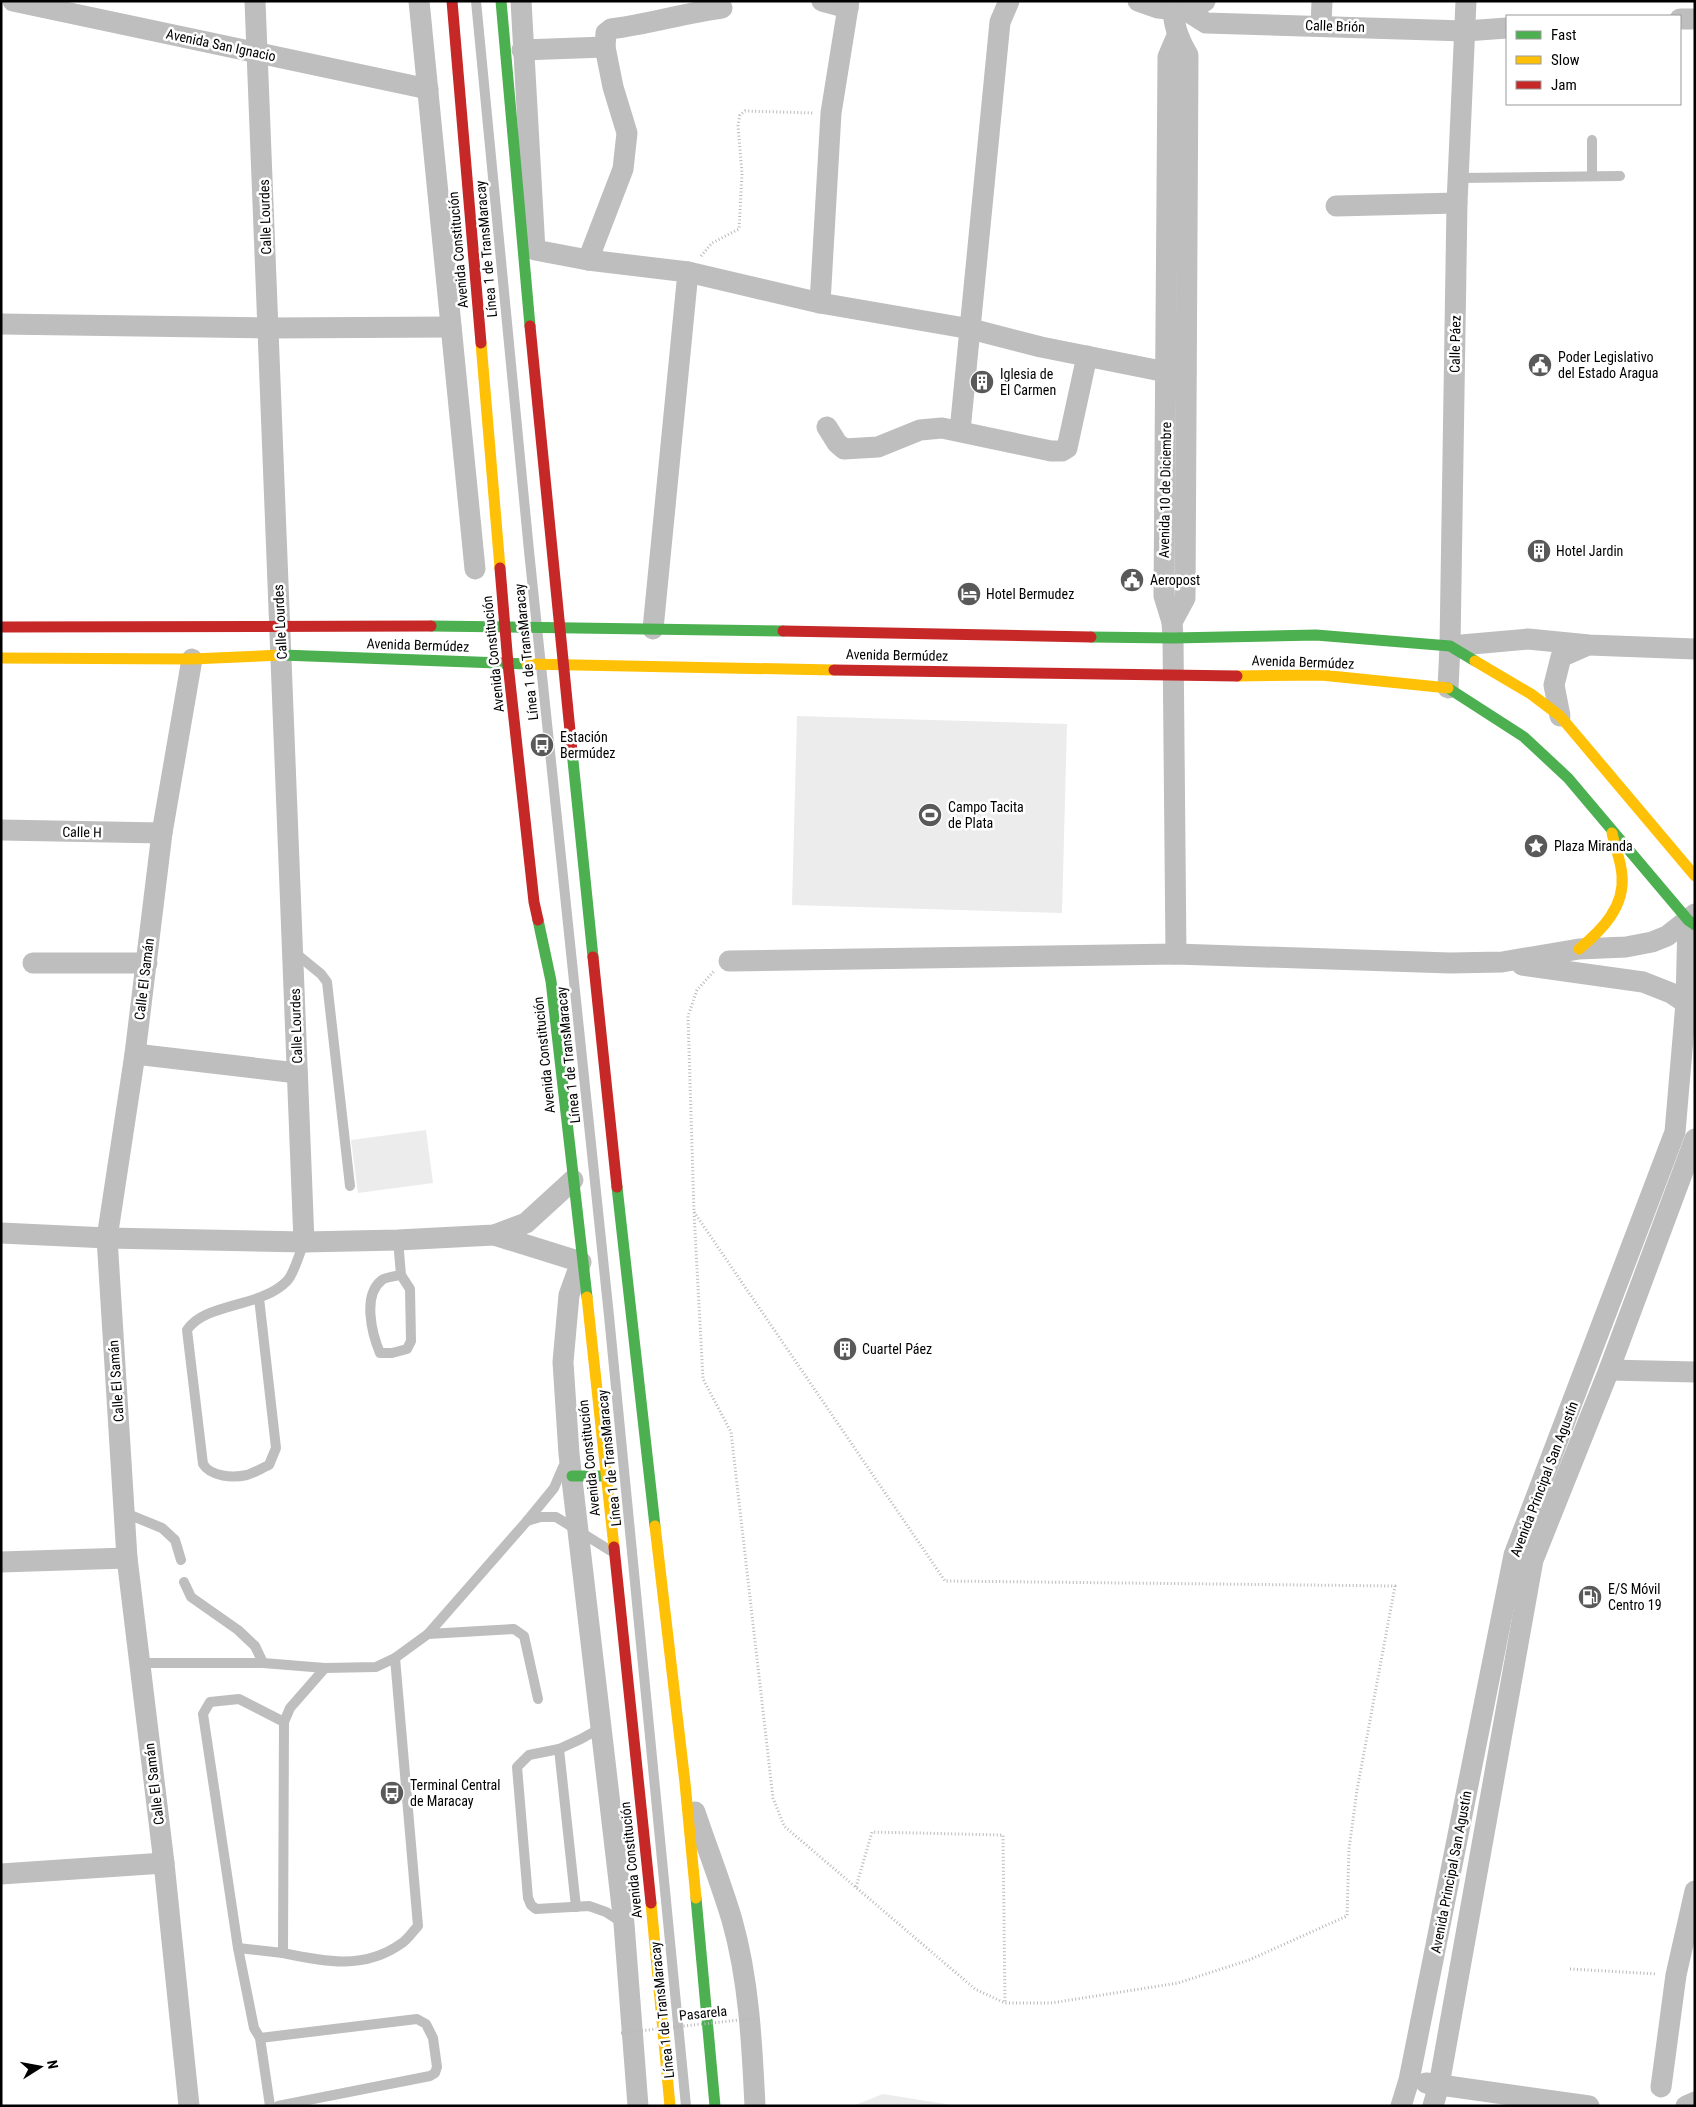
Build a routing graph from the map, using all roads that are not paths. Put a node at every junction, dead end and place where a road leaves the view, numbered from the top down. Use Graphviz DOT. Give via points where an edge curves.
graph roads {
  1 [pos="13,1"];
  2 [pos="255,1"];
  3 [pos="419,1"];
  4 [pos="452,1"];
  5 [pos="476,1"];
  6 [pos="501,1"];
  7 [pos="521,1"];
  8 [pos="822,1"];
  9 [pos="1009,1"];
  10 [pos="1138,1"];
  11 [pos="1322,1"];
  12 [pos="1466,1"];
  13 [pos="848,5"];
  14 [pos="1184,6"];
  15 [pos="722,8"];
  16 [pos="1695,18"];
  17 [pos="1681,19"];
  18 [pos="1321,26"];
  19 [pos="1506,28"];
  20 [pos="1464,31"];
  21 [pos="605,47"];
  22 [pos="522,50"];
  23 [pos="258,53"];
  24 [pos="428,89"];
  25 [pos="1592,140"];
  26 [pos="1592,176"];
  27 [pos="1620,176"];
  28 [pos="1458,178"];
  29 [pos="1457,203"];
  30 [pos="1336,206"];
  31 [pos="588,260"];
  32 [pos="688,272"];
  33 [pos="820,303"];
  34 [pos="1,324"];
  35 [pos="451,327"];
  36 [pos="269,328"];
  37 [pos="971,329"];
  38 [pos="1087,356"];
  39 [pos="1176,372"];
  40 [pos="827,427"];
  41 [pos="960,431"];
  42 [pos="475,569"];
  43 [pos="278,625"];
  44 [pos="1,627"];
  45 [pos="537,627"];
  46 [pos="559,627"];
  47 [pos="505,628"];
  48 [pos="653,629"];
  49 [pos="1172,630"];
  50 [pos="1589,645"];
  51 [pos="1450,646"];
  52 [pos="1695,649"];
  53 [pos="282,655"];
  54 [pos="1,658"];
  55 [pos="192,659"];
  56 [pos="508,664"];
  57 [pos="541,664"];
  58 [pos="564,664"];
  59 [pos="1173,676"];
  60 [pos="1448,688"];
  61 [pos="1560,716"];
  62 [pos="1611,829"];
  63 [pos="1,830"];
  64 [pos="162,833"];
  65 [pos="1695,876"];
  66 [pos="1693,919"];
  67 [pos="1578,949"];
  68 [pos="293,951"];
  69 [pos="1176,954"];
  70 [pos="730,961"];
  71 [pos="1502,962"];
  72 [pos="33,963"];
  73 [pos="147,963"];
  74 [pos="1686,1003"];
  75 [pos="134,1054"];
  76 [pos="297,1073"];
  77 [pos="1688,1136"];
  78 [pos="573,1180"];
  79 [pos="350,1186"];
  80 [pos="1,1233"];
  81 [pos="494,1235"];
  82 [pos="107,1238"];
  83 [pos="398,1240"];
  84 [pos="304,1242"];
  85 [pos="581,1262"];
  86 [pos="401,1275"];
  87 [pos="259,1298"];
  88 [pos="1609,1370"];
  89 [pos="1695,1372"];
  90 [pos="569,1454"];
  91 [pos="1557,1472"];
  92 [pos="572,1476"];
  93 [pos="606,1476"];
  94 [pos="125,1514"];
  95 [pos="527,1521"];
  96 [pos="577,1530"];
  97 [pos="614,1553"];
  98 [pos="127,1558"];
  99 [pos="181,1560"];
  100 [pos="1,1562"];
  101 [pos="184,1582"];
  102 [pos="428,1634"];
  103 [pos="395,1658"];
  104 [pos="140,1662"];
  105 [pos="263,1663"];
  106 [pos="325,1668"];
  107 [pos="538,1699"];
  108 [pos="601,1721"];
  109 [pos="284,1722"];
  110 [pos="559,1749"];
  111 [pos="685,1783"];
  112 [pos="1464,1804"];
  113 [pos="1488,1809"];
  114 [pos="164,1863"];
  115 [pos="1,1874"];
  116 [pos="1695,1891"];
  117 [pos="576,1906"];
  118 [pos="624,1924"];
  119 [pos="1439,1930"];
  120 [pos="1466,1933"];
  121 [pos="238,1948"];
  122 [pos="284,1954"];
  123 [pos="260,2038"];
  124 [pos="1409,2080"];
  125 [pos="1439,2085"];
  126 [pos="1660,2087"];
  127 [pos="1695,2102"];
  128 [pos="188,2106"];
  129 [pos="270,2106"];
  130 [pos="278,2106"];
  131 [pos="638,2106"];
  132 [pos="670,2106"];
  133 [pos="686,2106"];
  134 [pos="715,2106"];
  135 [pos="755,2106"];
  136 [pos="1401,2106"];
  137 [pos="1433,2106"];
  138 [pos="1590,2106"];
  139 [pos="1686,2106"];
  1 -- 23 [label="street, Avenida San Ignacio"];
  2 -- 23 [label="street, Calle Lourdes"];
  3 -- 24 [label="street"];
  4 -- 47 [label="street, Avenida Constitución"];
  5 -- 45 [label="lane, Línea 1 de TransMaracay"];
  6 -- 46 [label="street"];
  7 -- 22 [label="street"];
  8 -- 13 [label="street"];
  9 -- 37 [label="street" via="1000,22"];
  10 -- 14 [label="street, Calle Brión" via="1150,6"];
  11 -- 18 [label="street"];
  12 -- 20 [label="street, Calle Páez"];
  13 -- 33 [label="street" via="831,113"];
  14 -- 18 [label="street, Calle Brión" via="1206,23"];
  14 -- 39 [label="street, Avenida 10 de Diciembre" via="1177,36 1188,55"];
  15 -- 21 [label="street" via="611,29 606,33"];
  16 -- 17 [label="street"];
  18 -- 20 [label="street, Calle Brión"];
  19 -- 20 [label="street, Calle Brión"];
  20 -- 28 [label="street, Calle Páez"];
  21 -- 22 [label="street"];
  21 -- 31 [label="street" via="627,133 623,169"];
  22 -- 31 [label="street" via="535,250"];
  23 -- 24 [label="street, Avenida San Ignacio"];
  23 -- 36 [label="street, Calle Lourdes"];
  24 -- 35 [label="street"];
  25 -- 26 [label="lane"];
  26 -- 27 [label="lane"];
  26 -- 28 [label="lane"];
  28 -- 29 [label="street, Calle Páez"];
  29 -- 30 [label="street"];
  29 -- 51 [label="street, Calle Páez"];
  31 -- 32 [label="street"];
  32 -- 33 [label="street"];
  32 -- 48 [label="street"];
  33 -- 37 [label="street"];
  34 -- 36 [label="street"];
  35 -- 36 [label="street"];
  35 -- 42 [label="street"];
  36 -- 43 [label="street, Calle Lourdes"];
  37 -- 38 [label="street"];
  37 -- 41 [label="street"];
  38 -- 39 [label="street"];
  38 -- 41 [label="street" via="1067,448 1062,451"];
  39 -- 49 [label="street, Avenida 10 de Diciembre" via="1185,598"];
  40 -- 41 [label="street" via="844,449 878,447 920,430 942,428"];
  43 -- 44 [label="street, Avenida Bermúdez"];
  43 -- 47 [label="street, Avenida Bermúdez"];
  43 -- 53 [label="street, Calle Lourdes"];
  45 -- 46 [label="street, Avenida Bermúdez"];
  45 -- 47 [label="street, Avenida Bermúdez"];
  45 -- 57 [label="lane, Línea 1 de TransMaracay"];
  46 -- 48 [label="street, Avenida Bermúdez"];
  46 -- 58 [label="street"];
  47 -- 56 [label="street, Avenida Constitución"];
  48 -- 49 [label="street, Avenida Bermúdez"];
  49 -- 51 [label="street, Avenida Bermúdez" via="1316,635"];
  49 -- 59 [label="street"];
  50 -- 51 [label="street" via="1528,640"];
  50 -- 52 [label="street"];
  50 -- 61 [label="street" via="1561,657 1554,685"];
  51 -- 60 [label="street, Calle Páez"];
  51 -- 61 [label="street, Avenida Bermúdez" via="1532,694"];
  53 -- 55 [label="street, Avenida Bermúdez"];
  53 -- 56 [label="street, Avenida Bermúdez"];
  53 -- 68 [label="street, Calle Lourdes"];
  54 -- 55 [label="street, Avenida Bermúdez"];
  55 -- 64 [label="street, Calle El Samán"];
  56 -- 57 [label="street, Avenida Bermúdez"];
  56 -- 78 [label="street, Avenida Constitución" via="534,902 551,981"];
  57 -- 58 [label="street, Avenida Bermúdez"];
  57 -- 133 [label="lane, Línea 1 de TransMaracay"];
  58 -- 59 [label="street, Avenida Bermúdez"];
  58 -- 111 [label="street" via="605,1077"];
  59 -- 60 [label="street, Avenida Bermúdez" via="1321,675"];
  59 -- 69 [label="street"];
  60 -- 62 [label="street, Avenida Bermúdez" via="1524,736 1568,778"];
  61 -- 65 [label="street, Avenida Bermúdez"];
  62 -- 66 [label="street, Avenida Bermúdez"];
  62 -- 67 [label="street" via="1622,877 1618,904 1596,936"];
  63 -- 64 [label="street, Calle H"];
  64 -- 73 [label="street, Calle El Samán"];
  66 -- 67 [label="street" via="1652,942 1626,947"];
  66 -- 74 [label="street, Avenida Principal San Agustín"];
  67 -- 71 [label="street"];
  68 -- 76 [label="street, Calle Lourdes"];
  68 -- 79 [label="lane" via="327,982"];
  69 -- 70 [label="street"];
  69 -- 71 [label="street"];
  71 -- 74 [label="street" via="1643,982"];
  72 -- 73 [label="street"];
  73 -- 75 [label="street, Calle El Samán"];
  74 -- 77 [label="street, Avenida Principal San Agustín"];
  75 -- 76 [label="street"];
  75 -- 82 [label="street, Calle El Samán"];
  76 -- 84 [label="street, Calle Lourdes"];
  77 -- 88 [label="street, Avenida Principal San Agustín"];
  77 -- 91 [label="street, Avenida Principal San Agustín"];
  78 -- 81 [label="street" via="526,1222"];
  78 -- 85 [label="street, Avenida Constitución"];
  80 -- 82 [label="street"];
  81 -- 83 [label="street"];
  81 -- 85 [label="street"];
  82 -- 84 [label="street"];
  82 -- 94 [label="street, Calle El Samán"];
  83 -- 84 [label="street"];
  83 -- 86 [label="lane"];
  84 -- 87 [label="lane" via="288,1280"];
  85 -- 90 [label="street" via="569,1295 563,1362"];
  85 -- 93 [label="street, Avenida Constitución"];
  86 -- 86 [label="lane" via="410,1289 411,1341 407,1349 380,1353 375,1341 370,1303 373,1291 382,1280"];
  87 -- 87 [label="lane" via="276,1448 269,1465 246,1475 221,1475 207,1470 203,1464 187,1330 204,1316"];
  88 -- 89 [label="street"];
  88 -- 91 [label="street, Avenida Principal San Agustín"];
  90 -- 92 [label="street"];
  90 -- 95 [label="lane" via="554,1488"];
  91 -- 112 [label="street, Avenida Principal San Agustín" via="1514,1555"];
  91 -- 113 [label="street, Avenida Principal San Agustín" via="1533,1560"];
  92 -- 93 [label="street"];
  92 -- 96 [label="street"];
  93 -- 97 [label="street, Avenida Constitución"];
  94 -- 98 [label="street, Calle El Samán"];
  94 -- 99 [label="lane" via="162,1528 175,1540"];
  95 -- 96 [label="lane" via="556,1518"];
  95 -- 102 [label="lane"];
  96 -- 97 [label="lane"];
  96 -- 108 [label="street"];
  97 -- 132 [label="street, Avenida Constitución"];
  98 -- 100 [label="street"];
  98 -- 104 [label="street, Calle El Samán"];
  101 -- 105 [label="lane" via="192,1597 255,1646"];
  102 -- 103 [label="lane"];
  102 -- 107 [label="lane" via="514,1629 524,1636"];
  103 -- 106 [label="lane" via="376,1667"];
  103 -- 122 [label="lane" via="418,1926 402,1943 369,1960 323,1962"];
  104 -- 105 [label="lane"];
  104 -- 114 [label="street, Calle El Samán"];
  105 -- 106 [label="lane"];
  106 -- 109 [label="lane" via="290,1708"];
  108 -- 110 [label="lane" via="597,1730"];
  108 -- 118 [label="street"];
  109 -- 121 [label="lane" via="239,1699 210,1702 203,1714"];
  109 -- 122 [label="lane"];
  110 -- 117 [label="lane"];
  110 -- 117 [label="lane" via="529,1755 517,1767 528,1898 536,1909"];
  111 -- 134 [label="street"];
  111 -- 135 [label="street" via="732,1920 741,1961"];
  112 -- 113 [label="street"];
  112 -- 119 [label="street, Avenida Principal San Agustín"];
  113 -- 120 [label="street, Avenida Principal San Agustín"];
  114 -- 115 [label="street"];
  114 -- 128 [label="street, Calle El Samán"];
  116 -- 126 [label="street" via="1676,1975"];
  117 -- 118 [label="lane" via="589,1906 606,1912"];
  118 -- 131 [label="street"];
  119 -- 120 [label="street"];
  119 -- 124 [label="street, Avenida Principal San Agustín"];
  120 -- 125 [label="street, Avenida Principal San Agustín"];
  121 -- 122 [label="lane"];
  121 -- 123 [label="lane" via="254,2028"];
  123 -- 129 [label="lane"];
  123 -- 130 [label="lane" via="417,2019 426,2024 433,2038 437,2067 430,2076"];
  124 -- 125 [label="street"];
  124 -- 136 [label="street, Avenida Principal San Agustín"];
  125 -- 137 [label="street, Avenida Principal San Agustín"];
  125 -- 138 [label="street"];
  127 -- 139 [label="street"];
}
